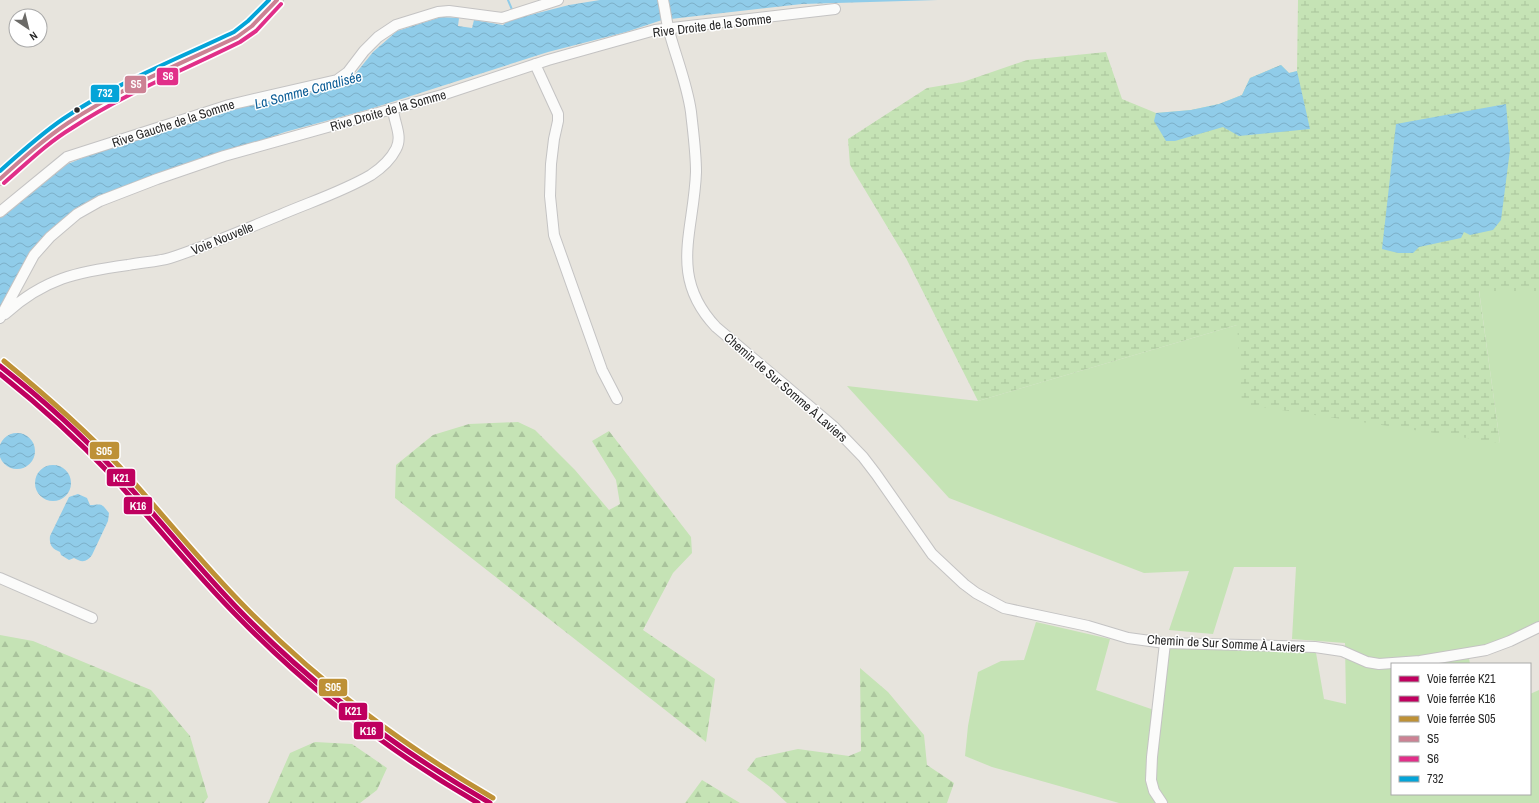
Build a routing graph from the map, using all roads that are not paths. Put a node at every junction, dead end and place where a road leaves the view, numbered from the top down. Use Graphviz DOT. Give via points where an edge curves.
graph roads {
  1 [pos="276,0"];
  2 [pos="558,0"];
  3 [pos="663,0"];
  4 [pos="835,9"];
  5 [pos="668,27"];
  6 [pos="535,64"];
  7 [pos="393,109"];
  8 [pos="0,179"];
  9 [pos="0,212"];
  10 [pos="0,318"];
  11 [pos="617,399"];
  12 [pos="0,578"];
  13 [pos="92,618"];
  14 [pos="1539,627"];
  15 [pos="1165,643"];
  16 [pos="1391,663"];
  17 [pos="1393,663"];
  18 [pos="1162,803"];
  1 -- 8 [label="main road" via="237,38 124,90 67,123"];
  2 -- 9 [label="street, Rive Gauche de la Somme" via="502,18 449,11 396,25 378,37 348,72 337,80 229,105 67,157"];
  3 -- 5 [label="street, Chemin de Sur Somme À Laviers"];
  4 -- 5 [label="street, Rive Droite de la Somme"];
  5 -- 6 [label="street, Rive Droite de la Somme"];
  5 -- 15 [label="street, Chemin de Sur Somme À Laviers" via="691,110 696,171 687,266 700,308 709,319 848,441 884,485 932,554 976,593 1004,608 1021,613 1088,626 1128,638"];
  6 -- 7 [label="street, Rive Droite de la Somme"];
  6 -- 11 [label="street" via="558,114 551,164 550,196 554,236 602,370"];
  7 -- 10 [label="street, Rive Droite de la Somme" via="224,156 100,201 77,214 44,243 34,255"];
  7 -- 10 [label="street, Voie Nouvelle" via="399,141 388,161 372,174 218,240 169,258 64,277 19,301"];
  12 -- 13 [label="street"];
  14 -- 17 [label="street, Chemin de Sur Somme À Laviers" via="1486,650"];
  15 -- 16 [label="street, Chemin de Sur Somme À Laviers" via="1315,647 1342,651 1367,662"];
  15 -- 18 [label="street" via="1151,780 1154,791"];
}
